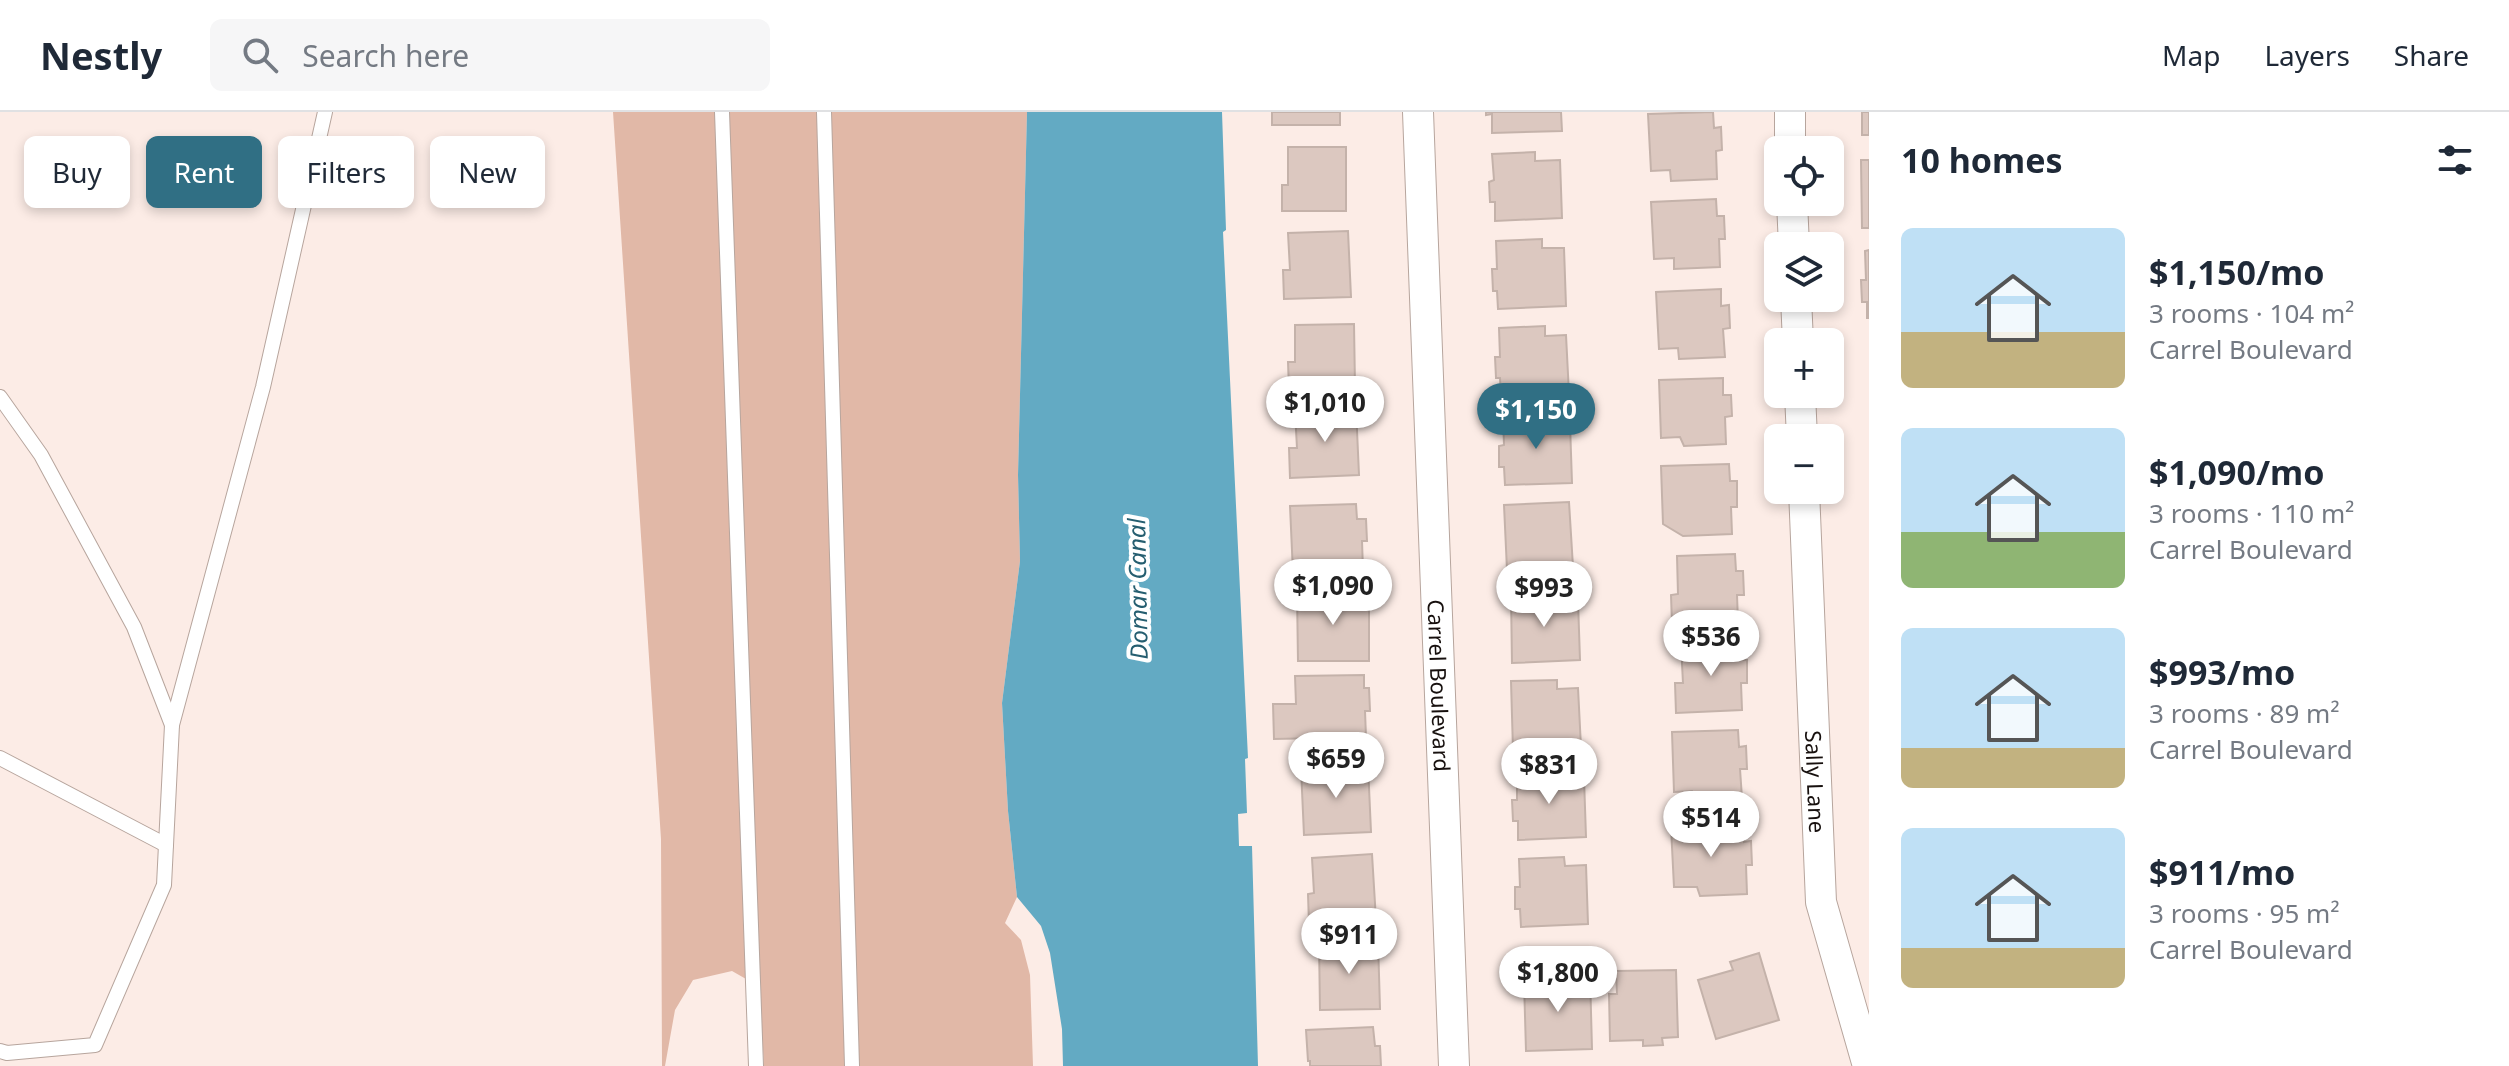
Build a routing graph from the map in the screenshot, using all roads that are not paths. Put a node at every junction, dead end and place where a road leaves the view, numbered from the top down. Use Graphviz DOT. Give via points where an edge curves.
graph roads {
  1 [pos="325,112"];
  2 [pos="722,112"];
  3 [pos="824,112"];
  4 [pos="1418,112"];
  5 [pos="1790,112"];
  6 [pos="1790,136"];
  7 [pos="0,397"];
  8 [pos="1805,504"];
  9 [pos="172,725"];
  10 [pos="0,758"];
  11 [pos="166,845"];
  12 [pos="0,1051"];
  13 [pos="756,1066"];
  14 [pos="852,1066"];
  15 [pos="1454,1066"];
  16 [pos="1868,1066"];
  1 -- 9 [label="lane" via="263,387"];
  2 -- 13 [label="lane"];
  3 -- 14 [label="lane"];
  4 -- 15 [label="street, Carrel Boulevard"];
  5 -- 6 [label="street"];
  7 -- 9 [label="lane" via="41,455 134,627"];
  8 -- 16 [label="street, Sally Lane" via="1821,902"];
  9 -- 11 [label="lane"];
  10 -- 11 [label="lane"];
  11 -- 12 [label="lane" via="164,885 95,1045"];
}
